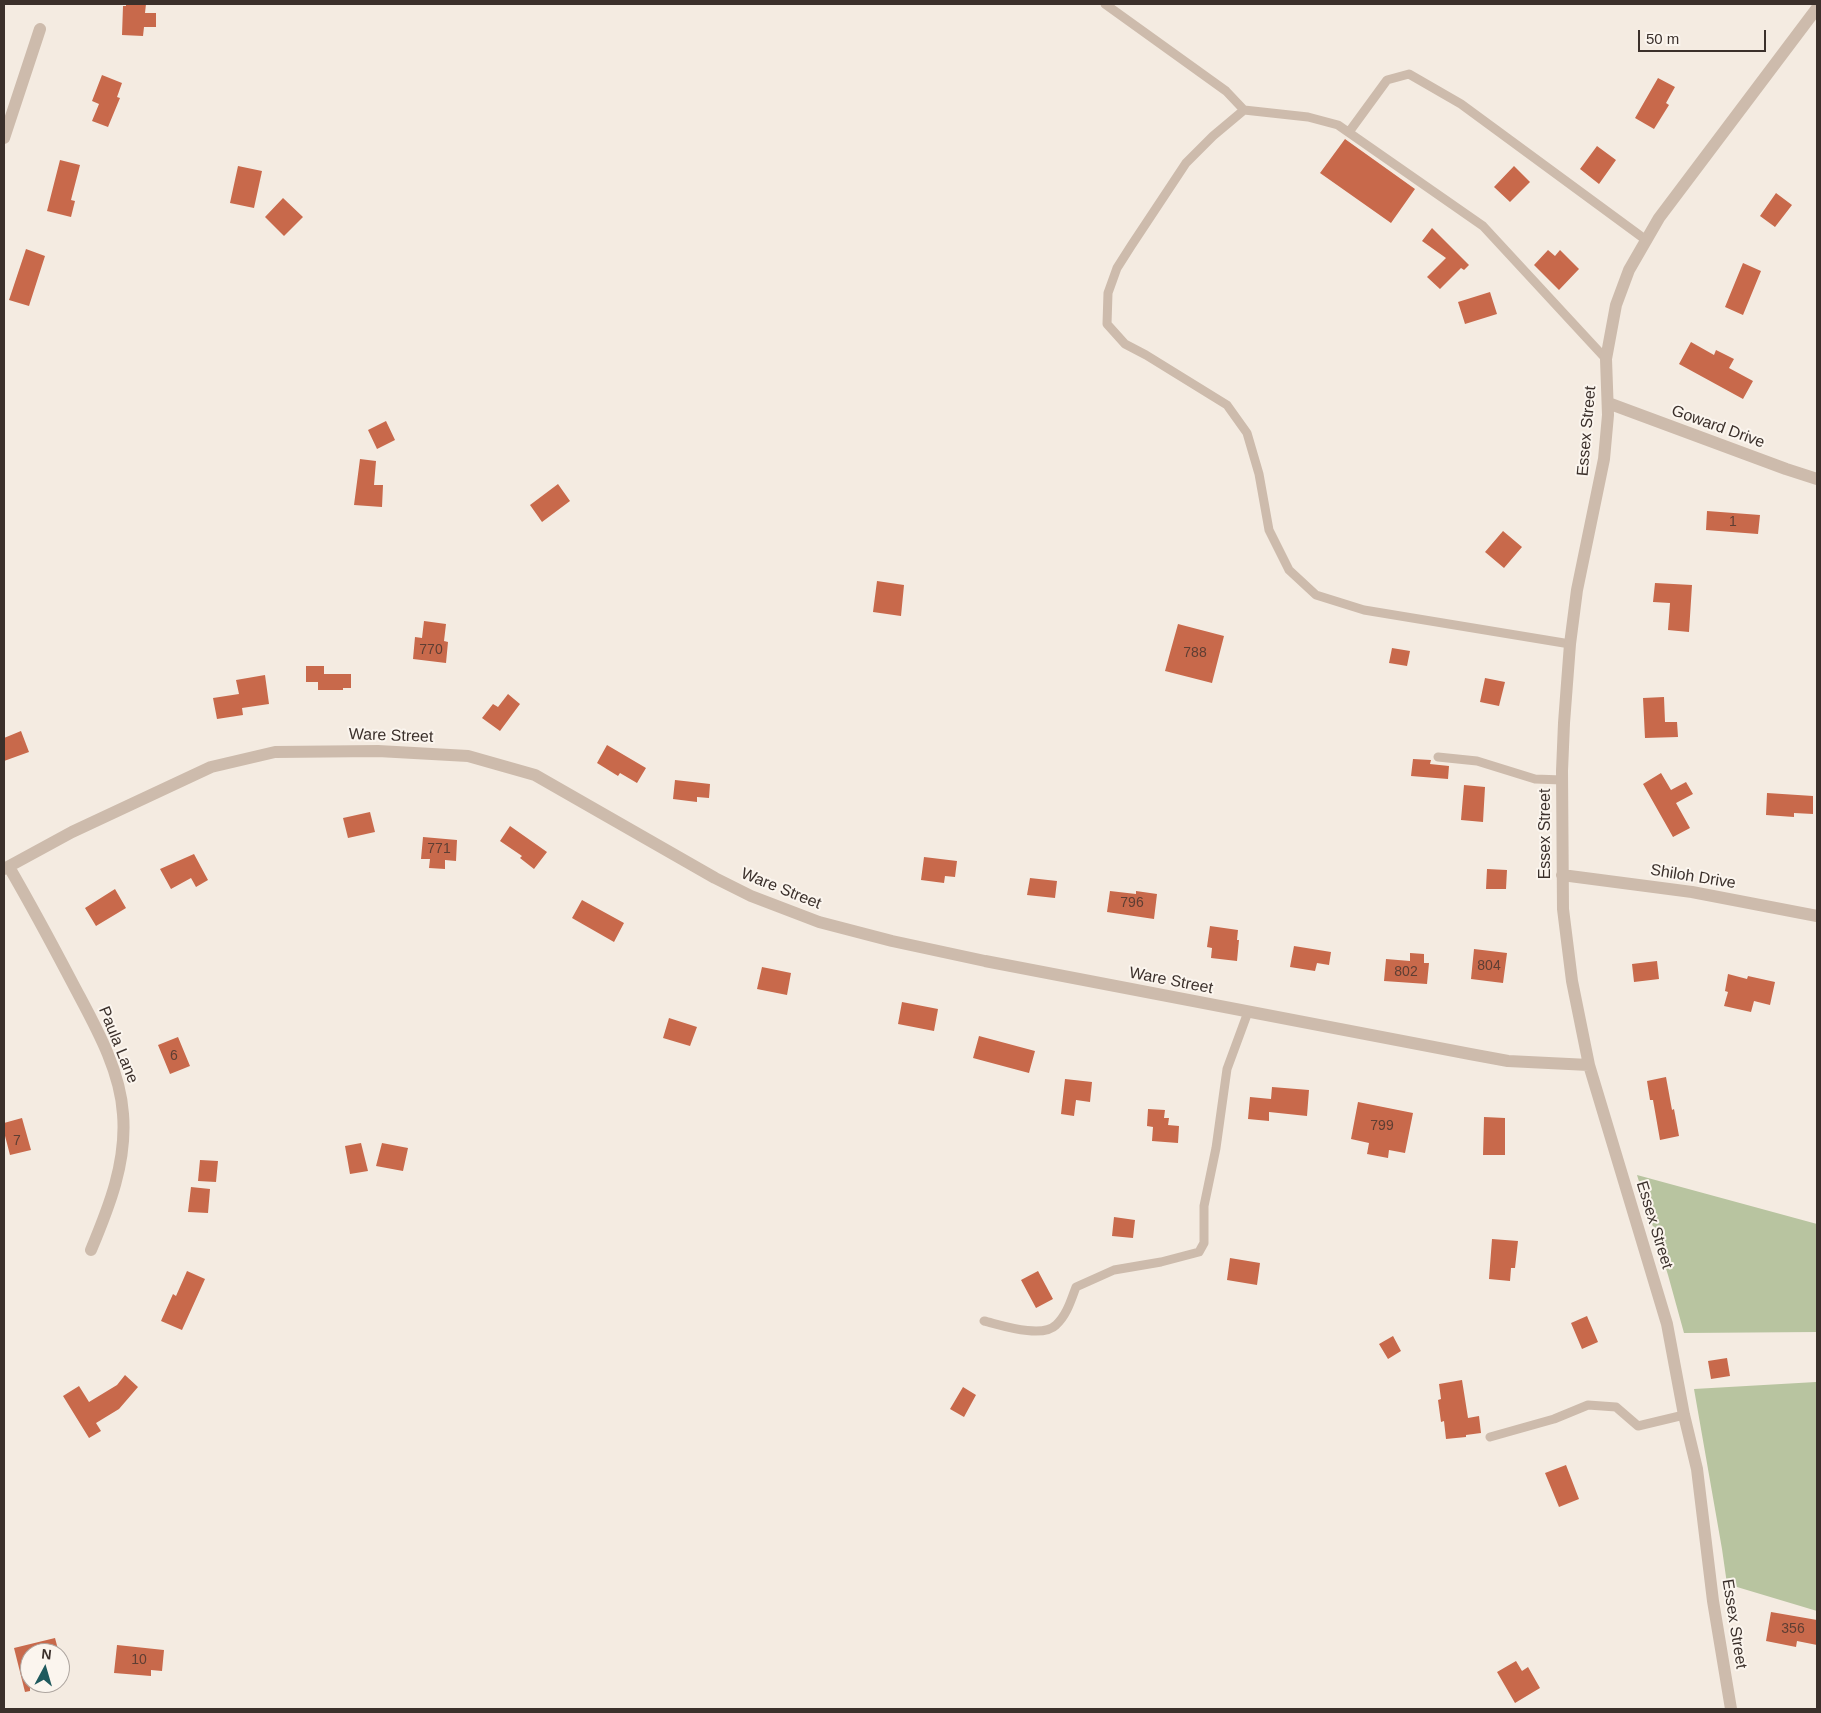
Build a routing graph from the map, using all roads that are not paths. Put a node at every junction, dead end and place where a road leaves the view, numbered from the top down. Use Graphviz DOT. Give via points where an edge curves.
graph roads {
  1 [pos="1104,4"];
  2 [pos="1817,8"];
  3 [pos="40,29"];
  4 [pos="1244,110"];
  5 [pos="1349,132"];
  6 [pos="4,138"];
  7 [pos="1646,240"];
  8 [pos="1606,359"];
  9 [pos="1608,403"];
  10 [pos="1817,479"];
  11 [pos="1570,644"];
  12 [pos="1438,757"];
  13 [pos="1562,780"];
  14 [pos="6,868"];
  15 [pos="1562,875"];
  16 [pos="1817,916"];
  17 [pos="1248,1012"];
  18 [pos="1590,1065"];
  19 [pos="91,1250"];
  20 [pos="984,1321"];
  21 [pos="1684,1414"];
  22 [pos="1490,1437"];
  23 [pos="1731,1709"];
  1 -- 4 [label="lane" via="1226,91"];
  2 -- 7 [label="street, Essex Street" via="1659,218"];
  3 -- 6 [label="street"];
  4 -- 5 [label="lane" via="1308,117 1338,125"];
  4 -- 11 [label="lane" via="1186,164 1131,246 1117,268 1108,293 1107,324 1125,344 1227,404 1247,433 1259,474 1269,530 1289,570 1316,595 1364,610"];
  5 -- 7 [label="lane" via="1387,80 1409,74 1461,104"];
  5 -- 8 [label="lane" via="1483,226"];
  7 -- 8 [label="street, Essex Street" via="1629,270 1616,305"];
  8 -- 9 [label="street, Essex Street"];
  9 -- 10 [label="street, Goward Drive"];
  9 -- 11 [label="street, Essex Street" via="1604,459 1577,590"];
  11 -- 13 [label="street, Essex Street"];
  12 -- 13 [label="lane" via="1477,761 1535,780"];
  13 -- 15 [label="street, Essex Street"];
  14 -- 17 [label="street, Ware Street" via="72,832 211,767 275,752 388,751 468,756 535,775 715,878 751,896 819,922 975,959"];
  14 -- 19 [label="street, Paula Lane" via="85,1006 121,1090 124,1115 118,1175"];
  15 -- 16 [label="street, Shiloh Drive" via="1692,892"];
  15 -- 18 [label="street, Essex Street" via="1562,909 1572,981"];
  17 -- 18 [label="street, Ware Street" via="1508,1061"];
  17 -- 20 [label="lane" via="1227,1069 1204,1206 1204,1243 1199,1252 1114,1270 1076,1287 1065,1314 1055,1327 1042,1332"];
  18 -- 21 [label="street, Essex Street" via="1667,1324"];
  21 -- 22 [label="lane" via="1638,1426 1616,1407 1588,1405 1554,1419"];
  21 -- 23 [label="street, Essex Street" via="1697,1470 1713,1601"];
}
